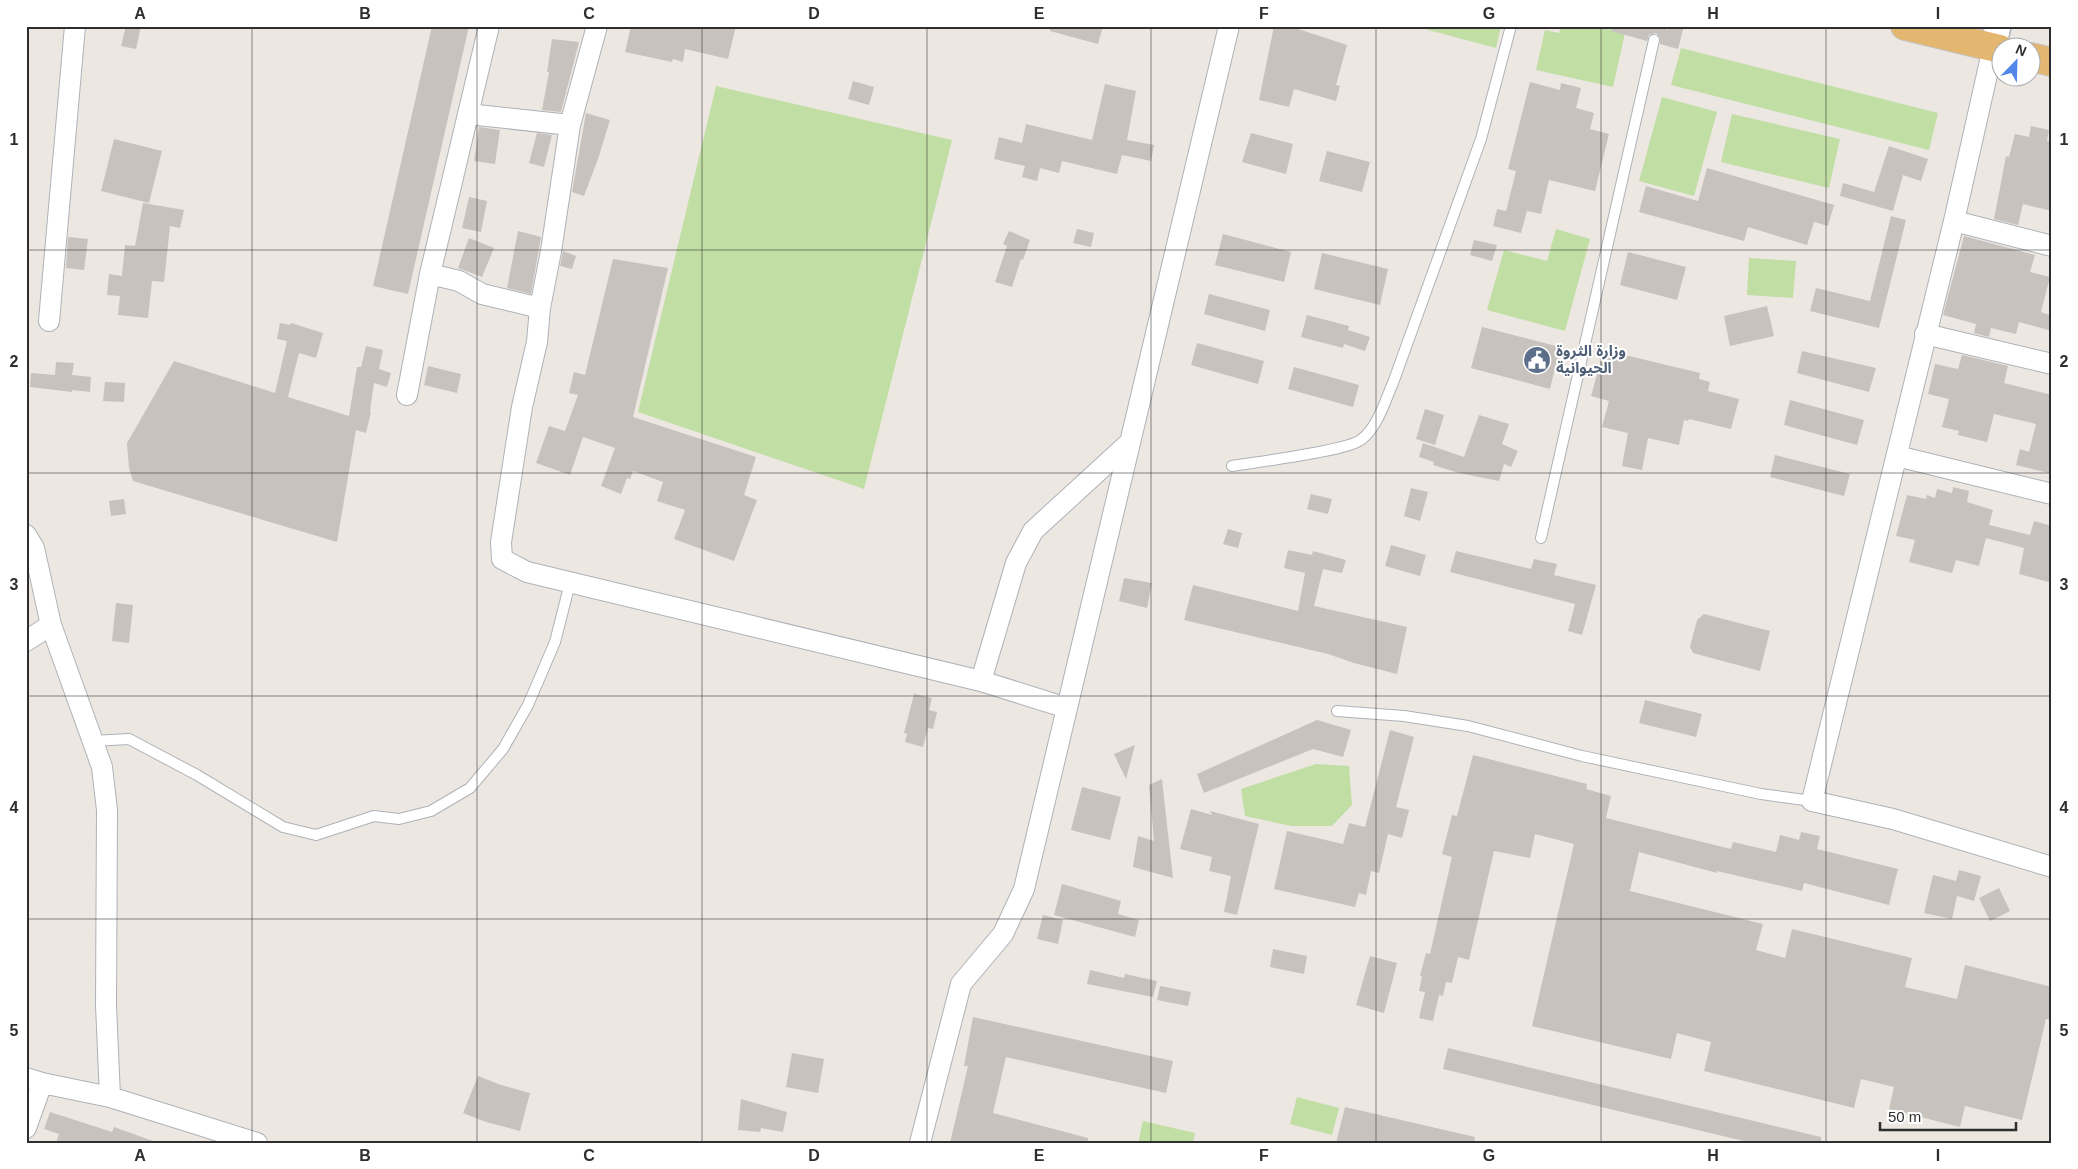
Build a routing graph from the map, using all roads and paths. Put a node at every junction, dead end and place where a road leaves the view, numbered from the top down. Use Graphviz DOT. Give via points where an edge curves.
graph roads {
  1 [pos="75,26"];
  2 [pos="489,26"];
  3 [pos="597,26"];
  4 [pos="1229,26"];
  5 [pos="1511,26"];
  6 [pos="1905,26"];
  7 [pos="1654,40"];
  8 [pos="1990,40"];
  9 [pos="1990,70"];
  10 [pos="468,114"];
  11 [pos="570,125"];
  12 [pos="1954,221"];
  13 [pos="2052,246"];
  14 [pos="430,274"];
  15 [pos="540,308"];
  16 [pos="50,321"];
  17 [pos="1925,334"];
  18 [pos="2052,364"];
  19 [pos="407,395"];
  20 [pos="1130,442"];
  21 [pos="1897,456"];
  22 [pos="1232,466"];
  23 [pos="2052,494"];
  24 [pos="26,535"];
  25 [pos="1541,538"];
  26 [pos="570,583"];
  27 [pos="51,625"];
  28 [pos="26,641"];
  29 [pos="981,681"];
  30 [pos="1067,708"];
  31 [pos="1337,711"];
  32 [pos="92,741"];
  33 [pos="1812,801"];
  34 [pos="2052,867"];
  35 [pos="34,1080"];
  36 [pos="110,1097"];
  37 [pos="26,1128"];
  38 [pos="257,1143"];
  39 [pos="920,1143"];
  1 -- 16 [label="street"];
  2 -- 10 [label="street"];
  3 -- 11 [label="street"];
  4 -- 20 [label="street"];
  5 -- 22 [label="lane" via="1481,138 1376,422 1362,440 1340,448"];
  6 -- 8 [label="main road"];
  7 -- 25 [label="lane"];
  9 -- 12 [label="street"];
  10 -- 11 [label="street"];
  10 -- 14 [label="street"];
  11 -- 15 [label="street"];
  12 -- 13 [label="street"];
  12 -- 17 [label="street"];
  14 -- 15 [label="street" via="459,281 482,294"];
  14 -- 19 [label="street"];
  15 -- 26 [label="street" via="537,342 522,407 501,542 502,559 527,572"];
  17 -- 18 [label="street"];
  17 -- 21 [label="street"];
  20 -- 29 [label="street" via="1032,532 1016,563"];
  20 -- 30 [label="street"];
  21 -- 23 [label="street"];
  21 -- 33 [label="street"];
  24 -- 27 [label="street" via="34,548"];
  26 -- 29 [label="street"];
  26 -- 32 [label="lane" via="555,642 528,705 503,749 470,788 432,811 399,819 374,816 316,836 283,827 129,739"];
  27 -- 28 [label="street"];
  27 -- 32 [label="street"];
  29 -- 30 [label="street"];
  30 -- 39 [label="street" via="1024,889 1003,934 961,984"];
  31 -- 33 [label="lane" via="1404,716 1468,726 1582,756 1761,794"];
  32 -- 36 [label="street" via="102,767 107,810 106,1005"];
  33 -- 34 [label="street" via="1893,819"];
  35 -- 36 [label="street"];
  35 -- 37 [label="street"];
  36 -- 38 [label="street"];
}
